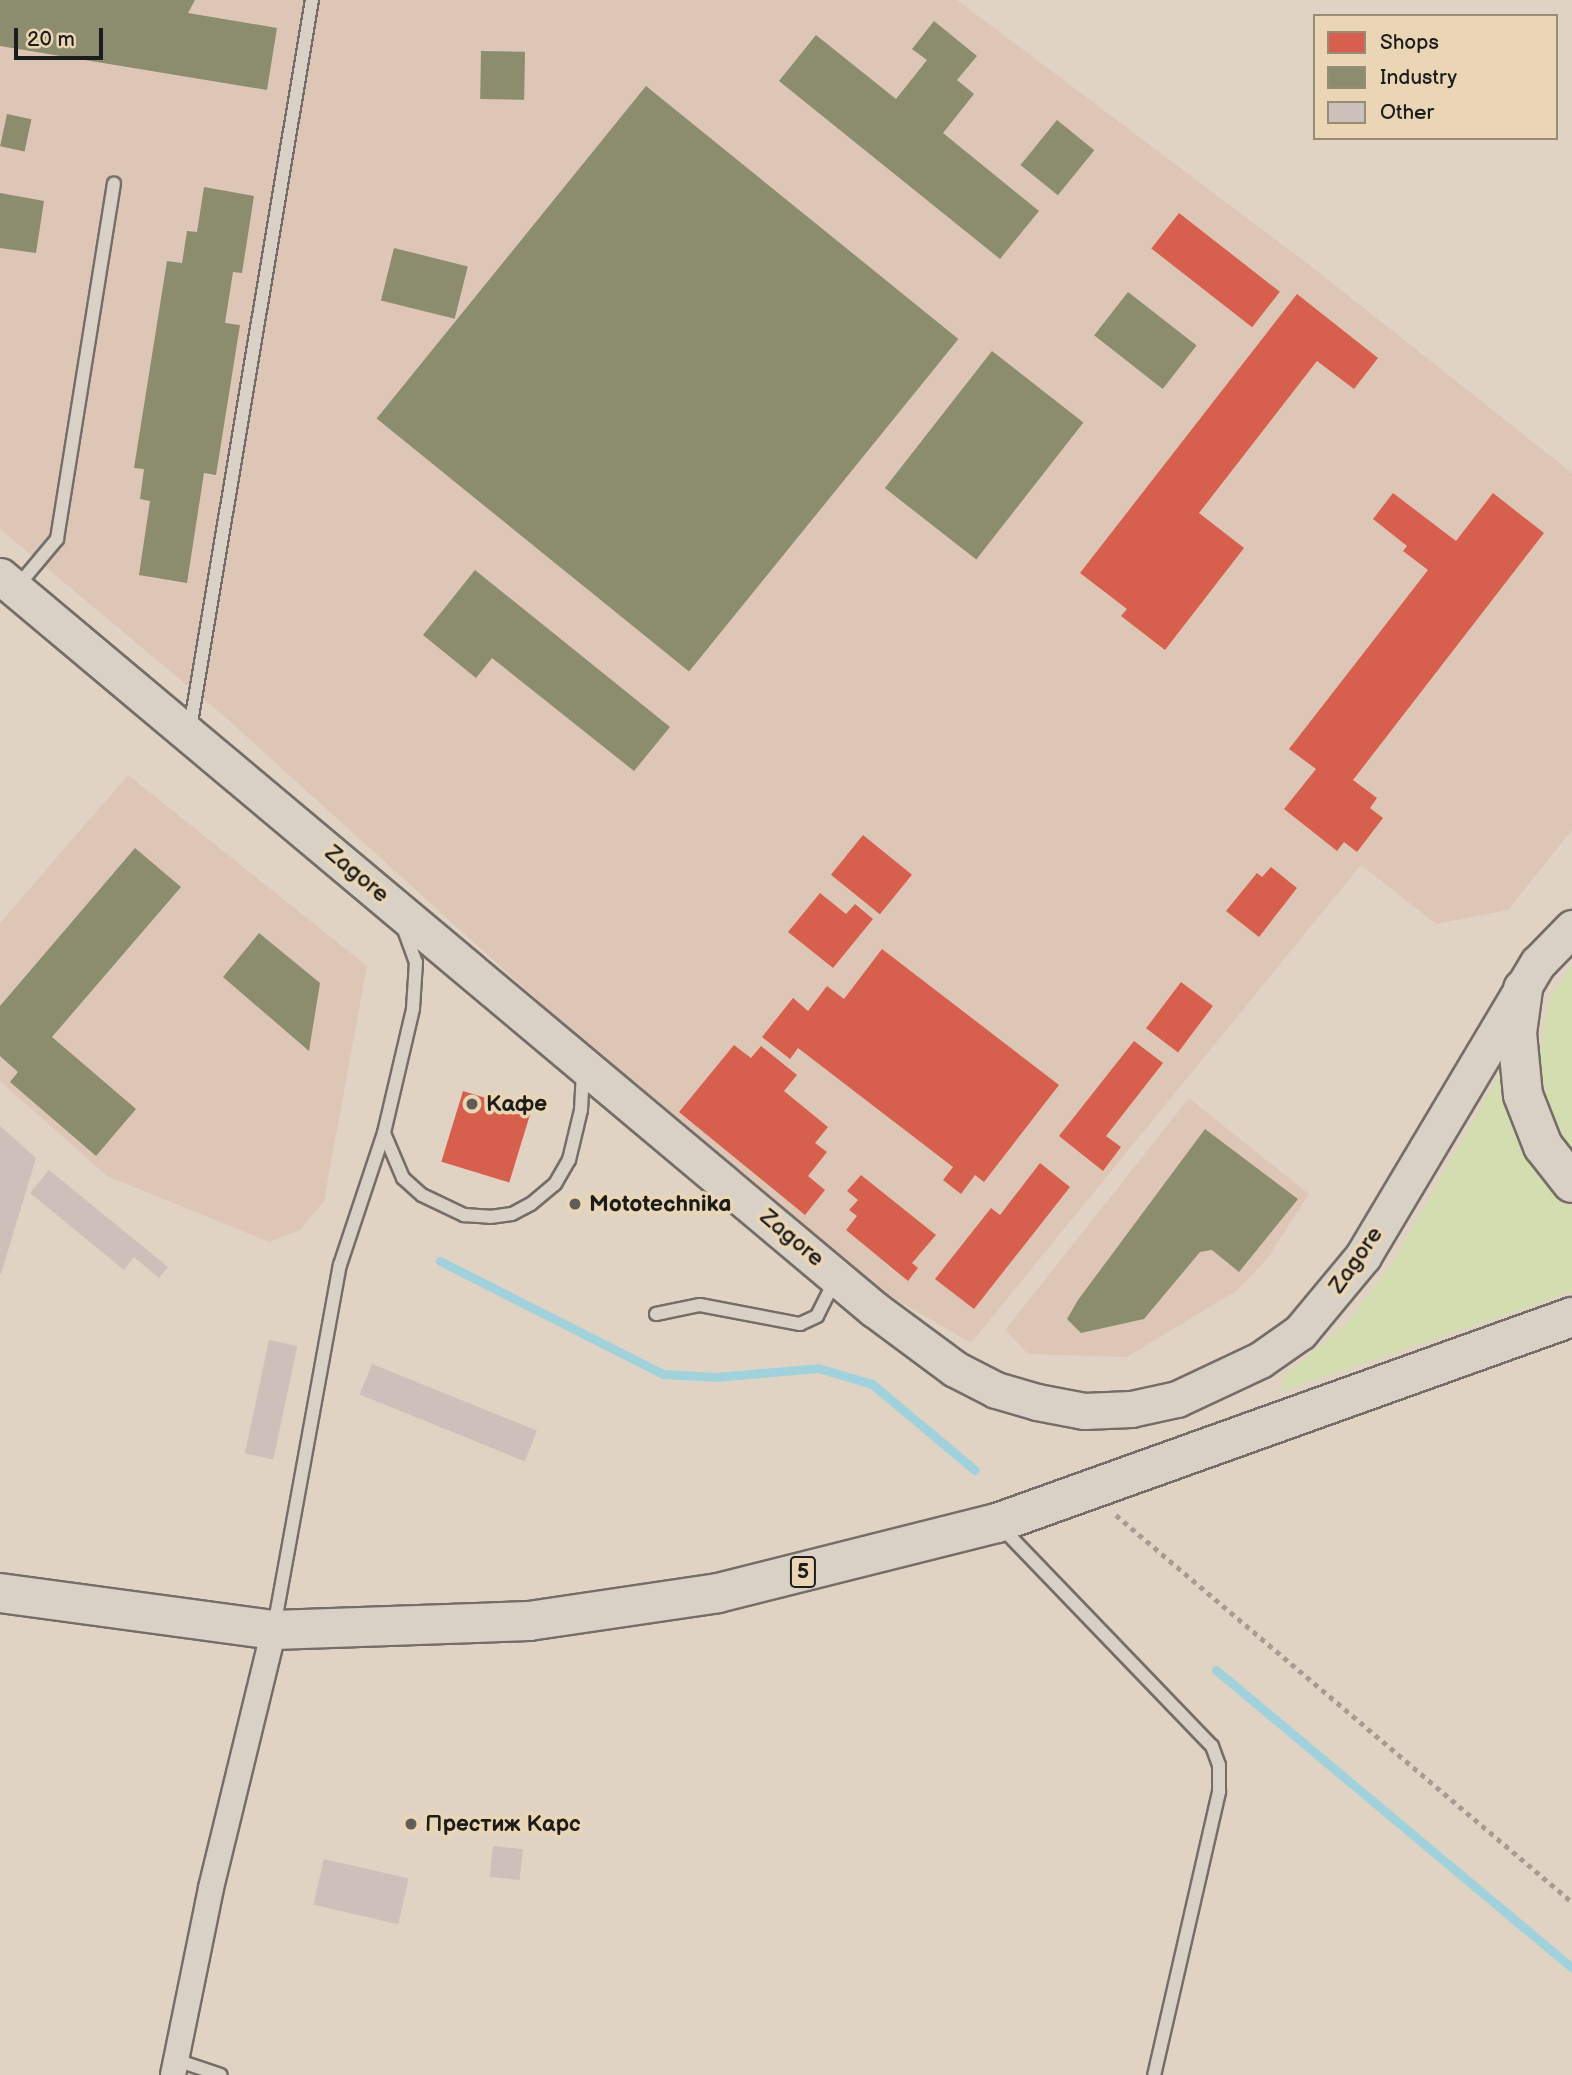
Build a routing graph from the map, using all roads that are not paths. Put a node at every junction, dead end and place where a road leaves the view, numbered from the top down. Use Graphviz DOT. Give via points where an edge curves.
graph roads {
  1 [pos="312,0"];
  2 [pos="114,184"];
  3 [pos="8,582"];
  4 [pos="189,734"];
  5 [pos="396,906"];
  6 [pos="1572,928"];
  7 [pos="1522,989"];
  8 [pos="583,1064"];
  9 [pos="384,1133"];
  10 [pos="1572,1183"];
  11 [pos="838,1276"];
  12 [pos="656,1314"];
  13 [pos="1572,1317"];
  14 [pos="998,1523"];
  15 [pos="0,1593"];
  16 [pos="274,1630"];
  17 [pos="175,2067"];
  18 [pos="221,2075"];
  19 [pos="1154,2075"];
  1 -- 4 [label="lane"];
  2 -- 3 [label="lane" via="57,539"];
  3 -- 4 [label="street, Zagore"];
  4 -- 5 [label="street, Zagore"];
  5 -- 8 [label="street, Zagore"];
  5 -- 9 [label="lane" via="416,962 415,986"];
  6 -- 7 [label="street, Zagore" via="1538,963"];
  7 -- 10 [label="main road" via="1517,1033 1523,1095 1542,1146"];
  7 -- 11 [label="street, Zagore" via="1363,1256 1331,1298 1300,1332 1218,1382 1177,1399 1131,1409 1084,1411 1037,1402 996,1390 955,1369"];
  8 -- 9 [label="lane" via="581,1110 569,1160 555,1184 512,1214 464,1215 422,1195 404,1178"];
  8 -- 11 [label="street, Zagore"];
  9 -- 16 [label="lane" via="340,1265"];
  11 -- 12 [label="lane" via="817,1316 800,1324 700,1305"];
  13 -- 14 [label="main road, 5"];
  14 -- 16 [label="main road, 5" via="718,1593 555,1618"];
  14 -- 19 [label="lane" via="1212,1746 1219,1765 1219,1792"];
  15 -- 16 [label="main road, 5"];
  16 -- 17 [label="street" via="211,1888"];
  17 -- 18 [label="lane"];
}
